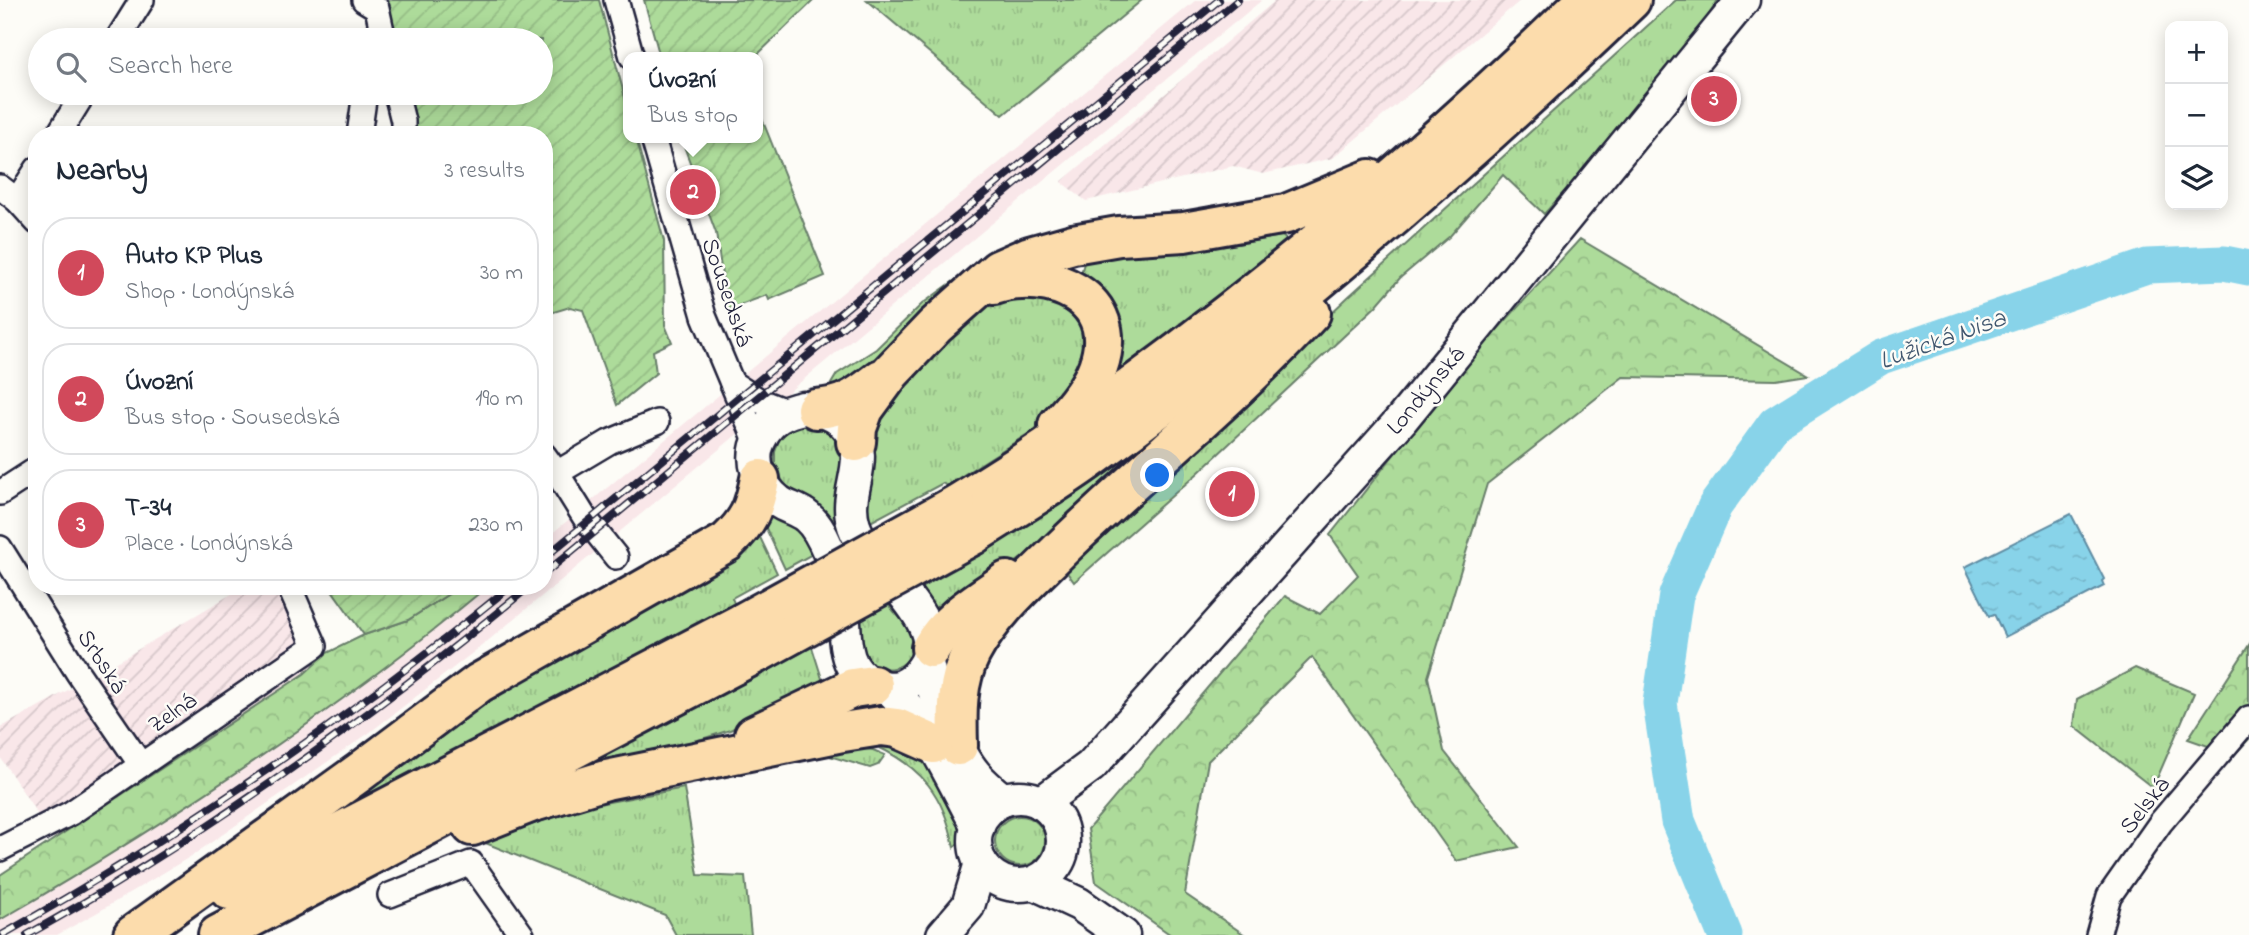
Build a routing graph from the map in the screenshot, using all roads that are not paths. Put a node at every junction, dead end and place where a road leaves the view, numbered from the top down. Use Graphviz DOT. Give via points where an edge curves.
graph roads {
  1 [pos="142,0"];
  2 [pos="616,0"];
  3 [pos="1586,0"];
  4 [pos="1631,0"];
  5 [pos="1743,0"];
  6 [pos="370,4"];
  7 [pos="124,28"];
  8 [pos="371,28"];
  9 [pos="379,28"];
  10 [pos="631,52"];
  11 [pos="77,105"];
  12 [pos="363,105"];
  13 [pos="399,105"];
  14 [pos="64,126"];
  15 [pos="360,126"];
  16 [pos="403,126"];
  17 [pos="654,143"];
  18 [pos="1411,162"];
  19 [pos="28,177"];
  20 [pos="9,194"];
  21 [pos="1412,202"];
  22 [pos="28,213"];
  23 [pos="972,293"];
  24 [pos="891,372"];
  25 [pos="732,383"];
  26 [pos="802,410"];
  27 [pos="657,422"];
  28 [pos="856,442"];
  29 [pos="759,461"];
  30 [pos="553,463"];
  31 [pos="1020,464"];
  32 [pos="553,467"];
  33 [pos="28,475"];
  34 [pos="0,493"];
  35 [pos="964,520"];
  36 [pos="1086,525"];
  37 [pos="0,548"];
  38 [pos="616,556"];
  39 [pos="28,593"];
  40 [pos="29,595"];
  41 [pos="293,595"];
  42 [pos="751,637"];
  43 [pos="929,656"];
  44 [pos="881,686"];
  45 [pos="2249,718"];
  46 [pos="946,745"];
  47 [pos="142,765"];
  48 [pos="1091,766"];
  49 [pos="667,768"];
  50 [pos="1003,800"];
  51 [pos="1041,803"];
  52 [pos="978,827"];
  53 [pos="1061,846"];
  54 [pos="0,849"];
  55 [pos="360,861"];
  56 [pos="981,863"];
  57 [pos="1022,883"];
  58 [pos="390,895"];
  59 [pos="1079,904"];
  60 [pos="968,906"];
  61 [pos="133,935"];
  62 [pos="144,935"];
  63 [pos="218,935"];
  64 [pos="522,935"];
  65 [pos="943,935"];
  66 [pos="1123,935"];
  67 [pos="2098,935"];
  1 -- 7 [label="street"];
  2 -- 10 [label="street"];
  3 -- 18 [label="highway"];
  4 -- 21 [label="highway"];
  5 -- 48 [label="main road, Londýnská" via="1402,419"];
  6 -- 8 [label="street"];
  6 -- 9 [label="street"];
  11 -- 14 [label="street"];
  12 -- 15 [label="street"];
  13 -- 16 [label="street"];
  17 -- 25 [label="street, Sousedská" via="704,316"];
  18 -- 23 [label="highway" via="1286,214 1184,232 1119,236 1030,256 998,270"];
  18 -- 31 [label="highway" via="1238,306"];
  19 -- 20 [label="street"];
  20 -- 22 [label="street"];
  21 -- 35 [label="highway" via="1261,327 1091,458"];
  21 -- 36 [label="highway" via="1290,335"];
  23 -- 24 [label="highway"];
  23 -- 31 [label="highway" via="1003,282 1048,280 1084,298 1100,325 1098,366 1086,391"];
  24 -- 26 [label="highway" via="836,407"];
  24 -- 28 [label="highway" via="864,409"];
  25 -- 26 [label="street, Sousedská" via="760,401"];
  25 -- 29 [label="street, Sousedská"];
  26 -- 28 [label="main road" via="828,412"];
  26 -- 29 [label="main road" via="775,419 764,429"];
  27 -- 30 [label="street"];
  28 -- 43 [label="main road" via="858,472 850,501 854,527 872,559 926,626"];
  29 -- 44 [label="main road" via="768,492 815,524 838,578 847,656 861,677"];
  29 -- 61 [label="highway" via="750,518 727,542 479,683"];
  31 -- 35 [label="highway"];
  32 -- 38 [label="street"];
  33 -- 34 [label="street"];
  35 -- 42 [label="highway, bridge"];
  36 -- 43 [label="highway" via="950,622"];
  36 -- 46 [label="highway" via="986,627 958,685"];
  37 -- 39 [label="street, Srbská"];
  40 -- 47 [label="street, Srbská"];
  41 -- 47 [label="street, Zelná" via="315,646"];
  42 -- 55 [label="highway"];
  42 -- 62 [label="highway"];
  43 -- 44 [label="main road" via="916,677 902,686"];
  43 -- 46 [label="main road"];
  44 -- 46 [label="main road" via="903,701"];
  44 -- 49 [label="highway" via="853,688 771,729"];
  45 -- 67 [label="street, Selská" via="2161,822 2109,896"];
  46 -- 49 [label="highway" via="881,726"];
  46 -- 50 [label="main road"];
  46 -- 52 [label="main road"];
  47 -- 54 [label="street, Zelná" via="71,813"];
  48 -- 51 [label="main road, Londýnská"];
  48 -- 53 [label="main road, Londýnská"];
  49 -- 55 [label="highway" via="530,803"];
  50 -- 51 [label="main road" via="1016,797"];
  50 -- 52 [label="main road" via="983,816"];
  51 -- 53 [label="main road" via="1058,822"];
  52 -- 56 [label="main road" via="976,851"];
  53 -- 57 [label="main road, Londýnská" via="1053,869"];
  53 -- 59 [label="main road"];
  55 -- 63 [label="highway"];
  56 -- 57 [label="main road" via="998,880"];
  56 -- 60 [label="main road"];
  57 -- 59 [label="main road"];
  57 -- 60 [label="main road, Londýnská"];
  58 -- 64 [label="street" via="471,863"];
  59 -- 66 [label="main road"];
  60 -- 65 [label="main road"];
}
